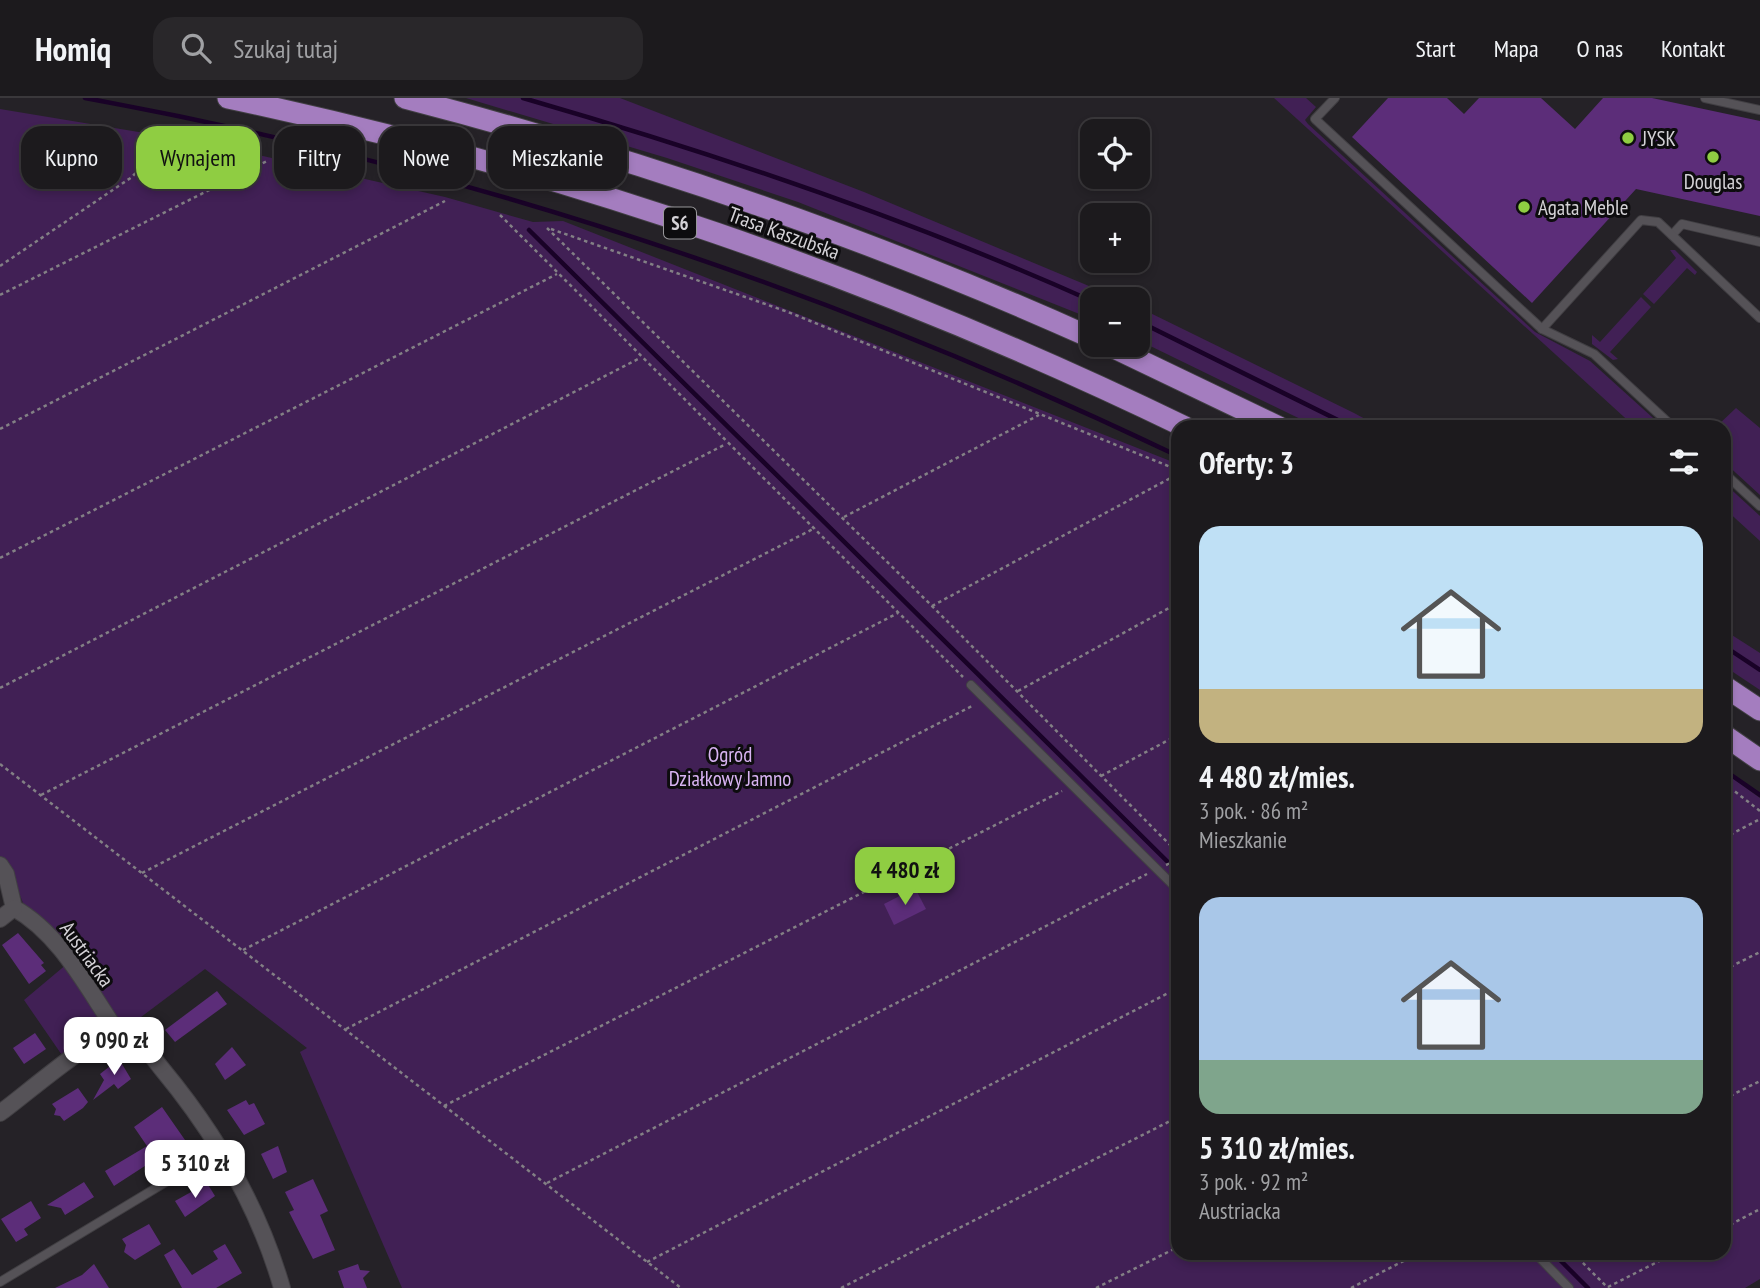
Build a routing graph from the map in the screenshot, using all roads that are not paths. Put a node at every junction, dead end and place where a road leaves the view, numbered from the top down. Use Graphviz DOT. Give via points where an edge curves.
graph roads {
  1 [pos="228,98"];
  2 [pos="405,98"];
  3 [pos="1335,98"];
  4 [pos="1705,98"];
  5 [pos="1760,110"];
  6 [pos="1672,235"];
  7 [pos="1760,242"];
  8 [pos="1760,318"];
  9 [pos="1542,328"];
  10 [pos="1080,333"];
  11 [pos="1133,357"];
  12 [pos="1264,420"];
  13 [pos="1666,420"];
  14 [pos="1171,421"];
  15 [pos="1731,479"];
  16 [pos="1760,506"];
  17 [pos="971,685"];
  18 [pos="1731,691"];
  19 [pos="1760,710"];
  20 [pos="1731,740"];
  21 [pos="1760,760"];
  22 [pos="0,865"];
  23 [pos="1171,883"];
  24 [pos="14,908"];
  25 [pos="0,919"];
  26 [pos="118,1033"];
  27 [pos="0,1114"];
  28 [pos="219,1150"];
  29 [pos="1542,1260"];
  30 [pos="0,1282"];
  31 [pos="281,1287"];
  32 [pos="1569,1288"];
  1 -- 14 [label="highway, Trasa Kaszubska / S6" via="507,169 705,231 965,327"];
  2 -- 10 [label="highway, Trasa Kaszubska / S6" via="582,146 789,215"];
  3 -- 9 [label="lane" via="1315,120"];
  4 -- 5 [label="lane"];
  6 -- 7 [label="lane" via="1682,224"];
  6 -- 8 [label="lane"];
  6 -- 9 [label="lane" via="1658,222 1641,219"];
  9 -- 13 [label="lane" via="1594,354"];
  11 -- 12 [label="highway"];
  15 -- 16 [label="lane"];
  17 -- 23 [label="lane"];
  18 -- 19 [label="highway"];
  20 -- 21 [label="highway"];
  22 -- 24 [label="street"];
  24 -- 25 [label="street"];
  24 -- 26 [label="street, Austriacka" via="36,920 50,936"];
  26 -- 27 [label="street" via="101,1038"];
  26 -- 28 [label="street, Austriacka" via="137,1039 190,1103"];
  28 -- 30 [label="lane"];
  28 -- 31 [label="street, Austriacka" via="273,1255"];
  29 -- 32 [label="lane"];
}
